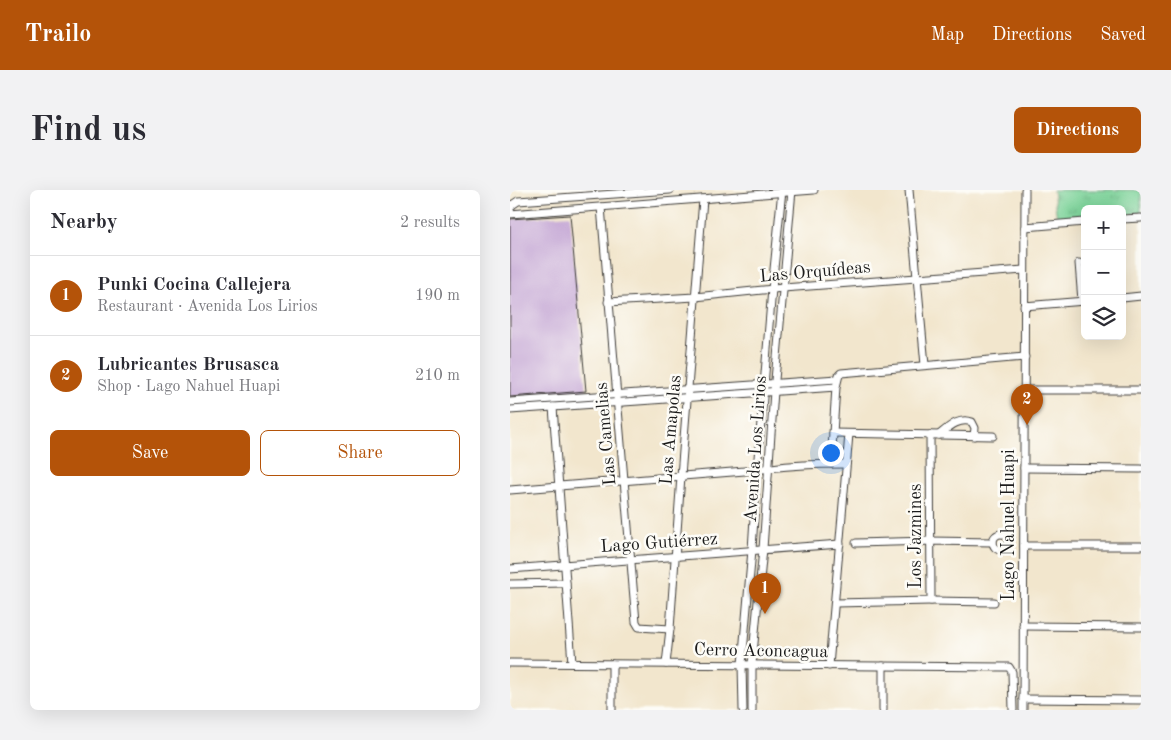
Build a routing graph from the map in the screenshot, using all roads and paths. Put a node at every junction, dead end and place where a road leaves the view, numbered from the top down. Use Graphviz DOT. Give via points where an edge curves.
graph roads {
  1 [pos="667,190"];
  2 [pos="814,190"];
  3 [pos="910,190"];
  4 [pos="1025,190"];
  5 [pos="782,191"];
  6 [pos="792,191"];
  7 [pos="703,199"];
  8 [pos="667,201"];
  9 [pos="601,207"];
  10 [pos="510,209"];
  11 [pos="510,214"];
  12 [pos="1141,218"];
  13 [pos="1126,219"];
  14 [pos="1081,222"];
  15 [pos="1025,228"];
  16 [pos="1079,263"];
  17 [pos="1024,270"];
  18 [pos="916,278"];
  19 [pos="783,288"];
  20 [pos="772,289"];
  21 [pos="1083,295"];
  22 [pos="1141,296"];
  23 [pos="695,297"];
  24 [pos="1126,298"];
  25 [pos="1081,301"];
  26 [pos="608,302"];
  27 [pos="1024,306"];
  28 [pos="1025,358"];
  29 [pos="925,366"];
  30 [pos="838,379"];
  31 [pos="774,387"];
  32 [pos="836,387"];
  33 [pos="764,388"];
  34 [pos="1024,390"];
  35 [pos="1141,390"];
  36 [pos="688,393"];
  37 [pos="616,398"];
  38 [pos="510,402"];
  39 [pos="553,407"];
  40 [pos="510,410"];
  41 [pos="833,433"];
  42 [pos="849,434"];
  43 [pos="930,435"];
  44 [pos="939,435"];
  45 [pos="974,436"];
  46 [pos="993,436"];
  47 [pos="831,464"];
  48 [pos="846,464"];
  49 [pos="769,468"];
  50 [pos="1024,468"];
  51 [pos="1141,469"];
  52 [pos="757,470"];
  53 [pos="681,476"];
  54 [pos="624,481"];
  55 [pos="558,486"];
  56 [pos="510,490"];
  57 [pos="930,541"];
  58 [pos="993,542"];
  59 [pos="856,543"];
  60 [pos="840,544"];
  61 [pos="1024,546"];
  62 [pos="1141,546"];
  63 [pos="763,549"];
  64 [pos="752,550"];
  65 [pos="675,556"];
  66 [pos="631,559"];
  67 [pos="564,565"];
  68 [pos="510,569"];
  69 [pos="566,583"];
  70 [pos="510,584"];
  71 [pos="931,601"];
  72 [pos="835,602"];
  73 [pos="994,602"];
  74 [pos="1023,626"];
  75 [pos="1141,626"];
  76 [pos="670,629"];
  77 [pos="510,663"];
  78 [pos="572,663"];
  79 [pos="612,664"];
  80 [pos="666,664"];
  81 [pos="742,664"];
  82 [pos="752,664"];
  83 [pos="829,666"];
  84 [pos="882,666"];
  85 [pos="1023,699"];
  86 [pos="1141,700"];
  87 [pos="612,710"];
  88 [pos="743,710"];
  89 [pos="752,710"];
  90 [pos="883,710"];
  91 [pos="1013,710"];
  92 [pos="1023,710"];
  1 -- 8 [label="street"];
  1 -- 10 [label="street" via="518,202"];
  2 -- 6 [label="street"];
  3 -- 18 [label="street"];
  4 -- 15 [label="street, Lago Nahuel Huapi"];
  5 -- 6 [label="street"];
  5 -- 7 [label="street"];
  5 -- 20 [label="street, Avenida Los Lirios"];
  6 -- 19 [label="street, Avenida Los Lirios"];
  7 -- 8 [label="street"];
  7 -- 23 [label="street, Las Amapolas"];
  8 -- 9 [label="street"];
  9 -- 11 [label="street"];
  9 -- 26 [label="street, Las Camelias"];
  12 -- 13 [label="street"];
  14 -- 15 [label="street"];
  15 -- 17 [label="street, Lago Nahuel Huapi"];
  16 -- 21 [label="street"];
  17 -- 18 [label="street, Las Orquídeas"];
  17 -- 27 [label="street, Lago Nahuel Huapi"];
  18 -- 19 [label="street, Las Orquídeas"];
  18 -- 29 [label="street"];
  19 -- 20 [label="street, Las Orquídeas"];
  19 -- 31 [label="street, Avenida Los Lirios"];
  20 -- 23 [label="street, Las Orquídeas"];
  20 -- 33 [label="street, Avenida Los Lirios"];
  22 -- 24 [label="street"];
  23 -- 26 [label="street, Las Orquídeas"];
  23 -- 36 [label="street, Las Amapolas"];
  25 -- 27 [label="street"];
  26 -- 37 [label="street, Las Camelias"];
  27 -- 28 [label="street, Lago Nahuel Huapi"];
  28 -- 29 [label="street"];
  28 -- 34 [label="street, Lago Nahuel Huapi"];
  29 -- 30 [label="street" via="841,373"];
  30 -- 31 [label="street"];
  30 -- 32 [label="street"];
  31 -- 32 [label="street"];
  31 -- 33 [label="street"];
  31 -- 49 [label="street, Avenida Los Lirios"];
  32 -- 41 [label="street"];
  33 -- 36 [label="street"];
  33 -- 52 [label="street, Avenida Los Lirios"];
  34 -- 35 [label="street"];
  34 -- 50 [label="street, Lago Nahuel Huapi"];
  36 -- 37 [label="street"];
  36 -- 53 [label="street, Las Amapolas"];
  37 -- 38 [label="street"];
  37 -- 39 [label="street"];
  37 -- 54 [label="street, Las Camelias"];
  39 -- 40 [label="street"];
  39 -- 55 [label="street"];
  41 -- 42 [label="street"];
  41 -- 47 [label="street"];
  42 -- 43 [label="street"];
  42 -- 48 [label="street"];
  43 -- 44 [label="street"];
  43 -- 57 [label="street, Los Jazmines"];
  44 -- 45 [label="street"];
  44 -- 45 [label="street" via="966,420 972,422"];
  45 -- 46 [label="street"];
  47 -- 48 [label="street"];
  47 -- 49 [label="street"];
  48 -- 60 [label="street"];
  49 -- 52 [label="street"];
  49 -- 63 [label="street, Avenida Los Lirios"];
  50 -- 51 [label="street"];
  50 -- 61 [label="street, Lago Nahuel Huapi"];
  52 -- 53 [label="street"];
  52 -- 64 [label="street, Avenida Los Lirios"];
  53 -- 54 [label="street"];
  53 -- 65 [label="street, Las Amapolas"];
  54 -- 55 [label="street"];
  54 -- 66 [label="street, Las Camelias"];
  55 -- 56 [label="street"];
  55 -- 67 [label="street"];
  57 -- 58 [label="street"];
  57 -- 59 [label="street"];
  57 -- 71 [label="street, Los Jazmines"];
  60 -- 63 [label="street, Lago Gutiérrez"];
  60 -- 72 [label="street"];
  61 -- 62 [label="street"];
  61 -- 74 [label="street, Lago Nahuel Huapi"];
  63 -- 64 [label="street, Lago Gutiérrez"];
  63 -- 82 [label="street, Avenida Los Lirios"];
  64 -- 65 [label="street, Lago Gutiérrez"];
  64 -- 81 [label="street, Avenida Los Lirios"];
  65 -- 66 [label="street, Lago Gutiérrez"];
  65 -- 76 [label="street, Las Amapolas"];
  66 -- 67 [label="street, Lago Gutiérrez"];
  66 -- 76 [label="street, Las Camelias" via="636,622 646,628"];
  67 -- 68 [label="street, Lago Gutiérrez"];
  67 -- 69 [label="street"];
  69 -- 70 [label="street"];
  69 -- 78 [label="street"];
  71 -- 72 [label="street, Los Jazmines"];
  71 -- 73 [label="street"];
  72 -- 83 [label="street"];
  74 -- 75 [label="street"];
  74 -- 85 [label="street, Lago Nahuel Huapi"];
  76 -- 80 [label="street, Las Amapolas"];
  77 -- 78 [label="street, Cerro Aconcagua"];
  78 -- 79 [label="street, Cerro Aconcagua"];
  79 -- 80 [label="street, Cerro Aconcagua"];
  79 -- 87 [label="street"];
  80 -- 81 [label="street, Cerro Aconcagua"];
  81 -- 82 [label="street, Cerro Aconcagua"];
  81 -- 88 [label="street, Avenida Los Lirios"];
  82 -- 83 [label="street, Cerro Aconcagua"];
  82 -- 89 [label="street, Avenida Los Lirios"];
  83 -- 84 [label="street, Cerro Aconcagua"];
  84 -- 90 [label="street"];
  84 -- 91 [label="street, Cerro Aconcagua" via="1009,667 1013,674"];
  85 -- 86 [label="street"];
  85 -- 92 [label="street, Lago Nahuel Huapi"];
}
